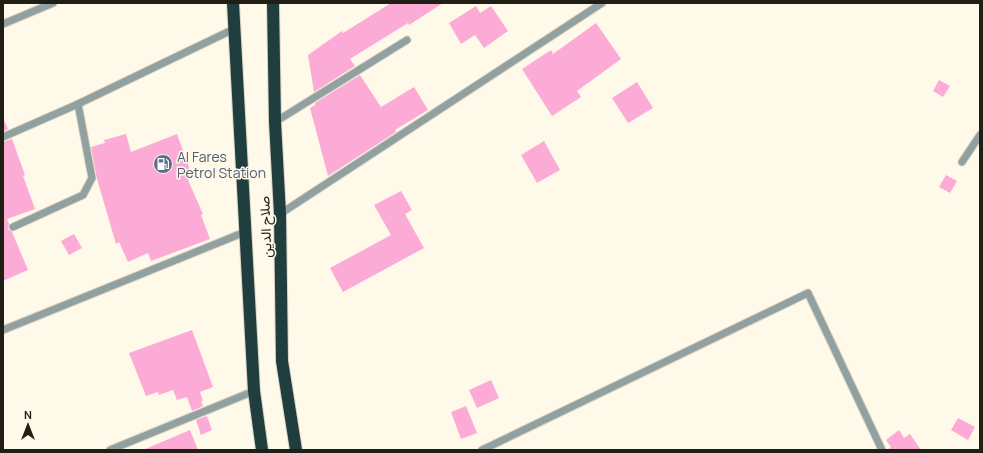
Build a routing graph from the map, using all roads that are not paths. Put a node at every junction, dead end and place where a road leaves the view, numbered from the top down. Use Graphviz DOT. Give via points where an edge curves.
graph roads {
  1 [pos="53,3"];
  2 [pos="233,3"];
  3 [pos="274,3"];
  4 [pos="602,3"];
  5 [pos="3,24"];
  6 [pos="234,29"];
  7 [pos="407,40"];
  8 [pos="78,104"];
  9 [pos="275,122"];
  10 [pos="980,135"];
  11 [pos="3,137"];
  12 [pos="962,162"];
  13 [pos="280,214"];
  14 [pos="13,227"];
  15 [pos="245,232"];
  16 [pos="3,330"];
  17 [pos="254,391"];
  18 [pos="110,450"];
  19 [pos="262,450"];
  20 [pos="296,450"];
  21 [pos="482,450"];
  22 [pos="882,450"];
  1 -- 5 [label="lane"];
  2 -- 6 [label="highway, صلاح الدين"];
  3 -- 9 [label="highway, صلاح الدين"];
  4 -- 13 [label="lane"];
  6 -- 8 [label="lane"];
  6 -- 15 [label="highway, صلاح الدين"];
  7 -- 9 [label="lane"];
  8 -- 11 [label="lane"];
  8 -- 14 [label="lane" via="92,178 83,194"];
  9 -- 13 [label="highway, صلاح الدين"];
  10 -- 12 [label="lane"];
  13 -- 20 [label="highway, صلاح الدين" via="282,361"];
  15 -- 16 [label="lane"];
  15 -- 17 [label="highway, صلاح الدين"];
  17 -- 18 [label="lane"];
  17 -- 19 [label="highway, صلاح الدين"];
  21 -- 22 [label="lane" via="808,292"];
}
